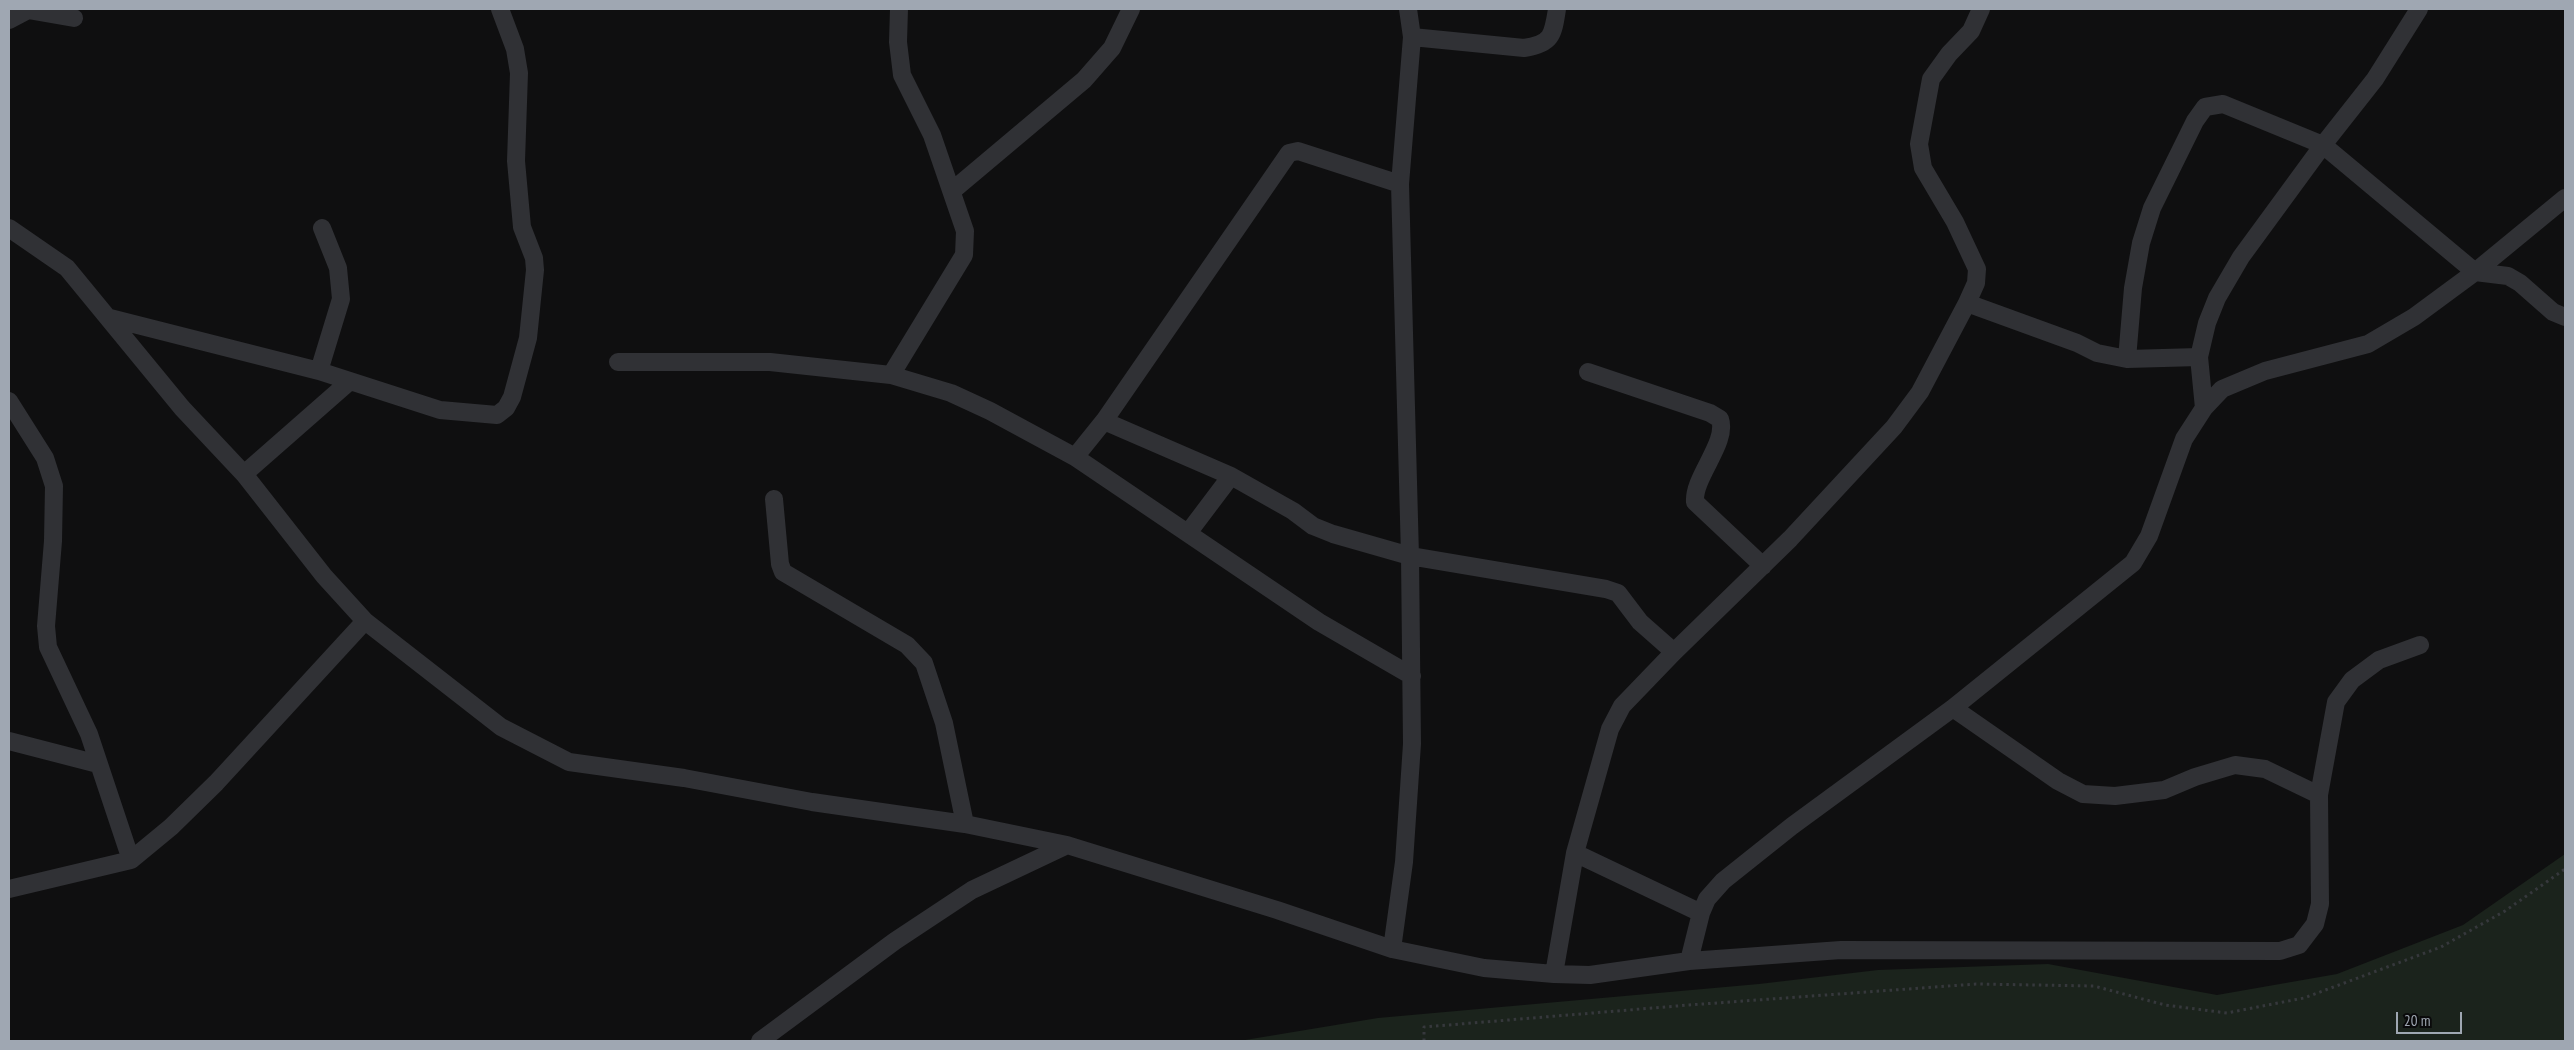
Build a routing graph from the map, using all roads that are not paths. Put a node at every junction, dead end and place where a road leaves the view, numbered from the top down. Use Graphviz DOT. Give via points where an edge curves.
graph roads {
  1 [pos="500,9"];
  2 [pos="899,9"];
  3 [pos="1131,9"];
  4 [pos="1408,9"];
  5 [pos="1557,9"];
  6 [pos="1982,9"];
  7 [pos="2419,9"];
  8 [pos="74,18"];
  9 [pos="9,20"];
  10 [pos="1412,36"];
  11 [pos="2323,145"];
  12 [pos="1400,184"];
  13 [pos="952,191"];
  14 [pos="2565,198"];
  15 [pos="9,228"];
  16 [pos="322,228"];
  17 [pos="2475,272"];
  18 [pos="1967,303"];
  19 [pos="2565,317"];
  20 [pos="110,318"];
  21 [pos="2199,357"];
  22 [pos="2126,359"];
  23 [pos="618,362"];
  24 [pos="319,371"];
  25 [pos="1588,372"];
  26 [pos="891,374"];
  27 [pos="350,381"];
  28 [pos="9,401"];
  29 [pos="2204,408"];
  30 [pos="1104,421"];
  31 [pos="1075,457"];
  32 [pos="244,474"];
  33 [pos="1231,476"];
  34 [pos="774,498"];
  35 [pos="1188,533"];
  36 [pos="1410,556"];
  37 [pos="1763,566"];
  38 [pos="366,621"];
  39 [pos="2420,645"];
  40 [pos="1674,652"];
  41 [pos="1412,676"];
  42 [pos="1953,708"];
  43 [pos="9,741"];
  44 [pos="98,764"];
  45 [pos="2319,795"];
  46 [pos="965,824"];
  47 [pos="1067,845"];
  48 [pos="1576,853"];
  49 [pos="132,860"];
  50 [pos="9,889"];
  51 [pos="1701,913"];
  52 [pos="1392,949"];
  53 [pos="1689,961"];
  54 [pos="1554,974"];
  55 [pos="760,1041"];
  1 -- 27 [label="street" via="515,49 519,73 516,161 522,228 534,258 535,270 528,338 512,397 497,415 485,415 440,410"];
  2 -- 13 [label="street" via="902,75 932,135"];
  3 -- 13 [label="street" via="1112,48 1084,80"];
  4 -- 10 [label="street"];
  5 -- 10 [label="street" via="1554,29 1541,45 1524,48"];
  6 -- 18 [label="street" via="1971,31 1931,79 1919,144 1923,168 1977,269 1976,283"];
  7 -- 11 [label="street" via="2375,79"];
  8 -- 9 [label="street" via="28,10"];
  10 -- 12 [label="street"];
  11 -- 17 [label="street"];
  11 -- 21 [label="street" via="2241,257 2207,323"];
  11 -- 22 [label="street" via="2223,104 2205,107 2152,208 2141,243"];
  12 -- 30 [label="street" via="1298,151 1289,153"];
  12 -- 36 [label="street"];
  13 -- 26 [label="street" via="965,231 964,255"];
  14 -- 17 [label="street"];
  15 -- 20 [label="street" via="67,268"];
  16 -- 24 [label="street" via="338,268 341,299"];
  17 -- 19 [label="street" via="2508,276 2553,312"];
  17 -- 29 [label="street" via="2414,317 2368,344 2244,378 2222,389"];
  18 -- 22 [label="street" via="2096,353"];
  18 -- 37 [label="street" via="1920,392 1894,427"];
  20 -- 24 [label="street"];
  20 -- 32 [label="street" via="182,408"];
  21 -- 22 [label="street"];
  21 -- 29 [label="street"];
  23 -- 26 [label="street" via="770,362"];
  24 -- 27 [label="street"];
  25 -- 37 [label="street" via="1710,413 1720,420 1721,433 1696,491 1695,502"];
  26 -- 31 [label="street" via="951,393"];
  27 -- 32 [label="street"];
  28 -- 44 [label="street" via="45,458 54,486 46,626 48,647 89,734"];
  29 -- 42 [label="street" via="2184,439 2149,536 2133,563"];
  30 -- 31 [label="street"];
  30 -- 33 [label="street"];
  31 -- 35 [label="street"];
  32 -- 38 [label="street" via="324,576"];
  33 -- 35 [label="street"];
  33 -- 36 [label="street" via="1313,526"];
  34 -- 46 [label="street" via="780,564 784,572 907,645 924,662 944,723"];
  35 -- 41 [label="street" via="1320,622"];
  36 -- 40 [label="street" via="1618,593 1640,622"];
  36 -- 41 [label="street"];
  37 -- 40 [label="street"];
  38 -- 46 [label="street" via="501,727 569,762"];
  38 -- 49 [label="street" via="216,783"];
  39 -- 45 [label="street" via="2379,660 2352,680 2336,702"];
  40 -- 48 [label="street" via="1622,706 1610,729"];
  41 -- 52 [label="street" via="1412,744 1404,862"];
  42 -- 45 [label="street" via="2058,781 2083,794 2115,796 2164,790 2235,765 2265,769"];
  42 -- 51 [label="street" via="1792,826 1723,882 1707,899"];
  43 -- 44 [label="street"];
  44 -- 49 [label="street"];
  45 -- 53 [label="street" via="2320,904 2315,924 2299,945 2280,951 1841,950"];
  46 -- 47 [label="street"];
  47 -- 52 [label="street"];
  47 -- 55 [label="street" via="972,890 895,941"];
  48 -- 51 [label="street"];
  48 -- 54 [label="street"];
  49 -- 50 [label="street"];
  51 -- 53 [label="street"];
  52 -- 54 [label="street" via="1484,968"];
  53 -- 54 [label="street" via="1590,975"];
}
